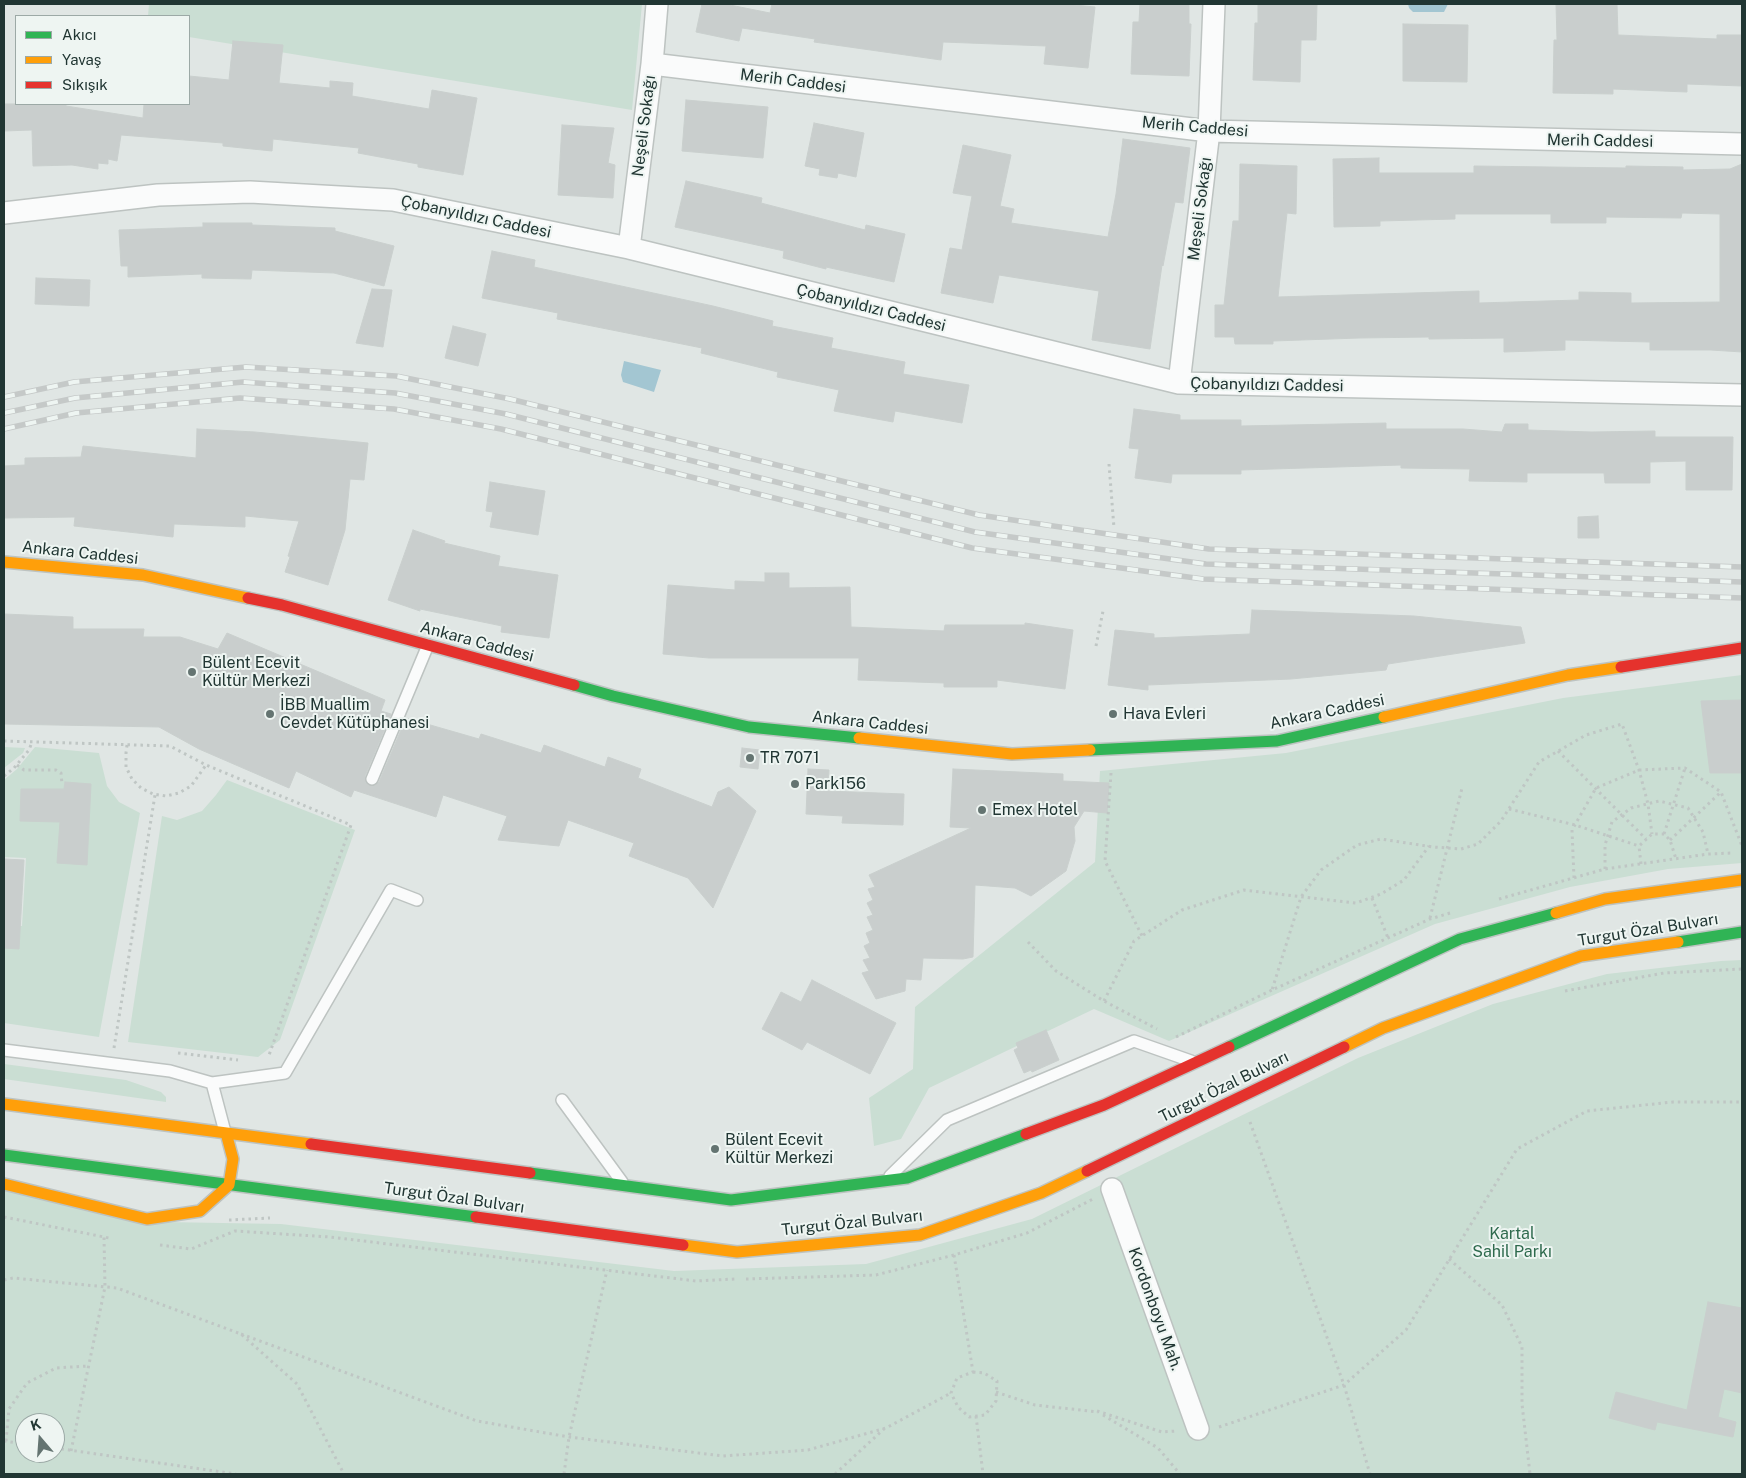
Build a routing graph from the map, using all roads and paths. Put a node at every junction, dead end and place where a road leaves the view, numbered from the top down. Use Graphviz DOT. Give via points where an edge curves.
graph roads {
  1 [pos="657,4"];
  2 [pos="1214,4"];
  3 [pos="652,64"];
  4 [pos="1209,131"];
  5 [pos="1742,144"];
  6 [pos="4,213"];
  7 [pos="628,248"];
  8 [pos="1179,384"];
  9 [pos="1742,395"];
  10 [pos="1109,464"];
  11 [pos="1114,528"];
  12 [pos="4,562"];
  13 [pos="1103,611"];
  14 [pos="428,645"];
  15 [pos="1096,646"];
  16 [pos="1742,648"];
  17 [pos="4,741"];
  18 [pos="32,742"];
  19 [pos="127,744"];
  20 [pos="1113,748"];
  21 [pos="1558,751"];
  22 [pos="206,764"];
  23 [pos="17,765"];
  24 [pos="1685,768"];
  25 [pos="1639,770"];
  26 [pos="4,776"];
  27 [pos="372,779"];
  28 [pos="62,784"];
  29 [pos="1462,788"];
  30 [pos="1596,788"];
  31 [pos="1721,792"];
  32 [pos="156,794"];
  33 [pos="1648,804"];
  34 [pos="1672,804"];
  35 [pos="1509,809"];
  36 [pos="1622,815"];
  37 [pos="1694,818"];
  38 [pos="1575,825"];
  39 [pos="1652,834"];
  40 [pos="1664,834"];
  41 [pos="1608,835"];
  42 [pos="1646,839"];
  43 [pos="1670,840"];
  44 [pos="1428,846"];
  45 [pos="1640,846"];
  46 [pos="1742,846"];
  47 [pos="1447,848"];
  48 [pos="1734,853"];
  49 [pos="1708,854"];
  50 [pos="1676,859"];
  51 [pos="1641,864"];
  52 [pos="1605,869"];
  53 [pos="1574,878"];
  54 [pos="1742,880"];
  55 [pos="1301,897"];
  56 [pos="1372,898"];
  57 [pos="417,900"];
  58 [pos="1497,900"];
  59 [pos="1459,911"];
  60 [pos="1430,919"];
  61 [pos="1742,932"];
  62 [pos="1142,936"];
  63 [pos="1388,938"];
  64 [pos="1028,942"];
  65 [pos="1272,990"];
  66 [pos="1104,1001"];
  67 [pos="1165,1033"];
  68 [pos="1174,1038"];
  69 [pos="105,1045"];
  70 [pos="114,1046"];
  71 [pos="124,1047"];
  72 [pos="4,1050"];
  73 [pos="171,1052"];
  74 [pos="248,1061"];
  75 [pos="111,1063"];
  76 [pos="267,1063"];
  77 [pos="1195,1063"];
  78 [pos="212,1083"];
  79 [pos="562,1100"];
  80 [pos="1742,1102"];
  81 [pos="4,1104"];
  82 [pos="1250,1122"];
  83 [pos="226,1134"];
  84 [pos="4,1155"];
  85 [pos="885,1180"];
  86 [pos="4,1184"];
  87 [pos="229,1185"];
  88 [pos="625,1186"];
  89 [pos="1112,1189"];
  90 [pos="104,1238"];
  91 [pos="954,1255"];
  92 [pos="1449,1259"];
  93 [pos="607,1270"];
  94 [pos="4,1280"];
  95 [pos="105,1287"];
  96 [pos="241,1334"];
  97 [pos="88,1366"];
  98 [pos="973,1372"];
  99 [pos="1344,1385"];
  100 [pos="996,1392"];
  101 [pos="951,1393"];
  102 [pos="1097,1411"];
  103 [pos="976,1416"];
  104 [pos="886,1428"];
  105 [pos="1198,1429"];
  106 [pos="569,1437"];
  107 [pos="5,1441"];
  108 [pos="65,1450"];
  109 [pos="71,1451"];
  110 [pos="236,1474"];
  111 [pos="344,1474"];
  112 [pos="564,1474"];
  113 [pos="834,1474"];
  114 [pos="983,1474"];
  115 [pos="1180,1474"];
  116 [pos="1370,1474"];
  117 [pos="1530,1474"];
  1 -- 3 [label="street, Neşeli Sokağı"];
  2 -- 4 [label="street, Meşeli Sokağı"];
  3 -- 4 [label="street, Merih Caddesi"];
  3 -- 7 [label="street, Neşeli Sokağı"];
  4 -- 5 [label="street, Merih Caddesi"];
  4 -- 8 [label="street, Meşeli Sokağı"];
  6 -- 7 [label="street, Çobanyıldızı Caddesi" via="158,194 250,192 393,200"];
  7 -- 8 [label="street, Çobanyıldızı Caddesi"];
  8 -- 9 [label="street, Çobanyıldızı Caddesi"];
  10 -- 11 [label="path"];
  12 -- 14 [label="main road, Ankara Caddesi" via="143,575 282,605"];
  13 -- 15 [label="path"];
  14 -- 20 [label="main road, Ankara Caddesi" via="613,696 750,727 1012,754"];
  14 -- 27 [label="lane"];
  16 -- 20 [label="main road, Ankara Caddesi" via="1568,676 1276,741"];
  17 -- 18 [label="path"];
  18 -- 19 [label="path"];
  18 -- 23 [label="path"];
  19 -- 22 [label="path" via="170,746"];
  19 -- 32 [label="path" via="126,767 132,779 141,788"];
  20 -- 62 [label="path" via="1105,862"];
  21 -- 25 [label="path" via="1586,735 1622,724"];
  21 -- 30 [label="path"];
  21 -- 35 [label="path" via="1539,762"];
  22 -- 32 [label="path" via="191,786 166,796"];
  22 -- 76 [label="path" via="352,825"];
  23 -- 26 [label="path"];
  23 -- 28 [label="path" via="24,770 56,770 61,773"];
  24 -- 25 [label="path"];
  24 -- 31 [label="path"];
  24 -- 34 [label="path"];
  25 -- 30 [label="path"];
  25 -- 33 [label="path"];
  29 -- 47 [label="path"];
  30 -- 36 [label="path"];
  30 -- 38 [label="path"];
  31 -- 37 [label="path"];
  31 -- 46 [label="path"];
  32 -- 70 [label="path"];
  33 -- 34 [label="path" via="1659,801"];
  33 -- 36 [label="path" via="1631,808"];
  33 -- 39 [label="path"];
  34 -- 37 [label="path" via="1688,808"];
  34 -- 40 [label="path"];
  35 -- 38 [label="path"];
  35 -- 47 [label="path" via="1478,844 1461,849"];
  36 -- 41 [label="path" via="1612,822"];
  36 -- 42 [label="path"];
  37 -- 43 [label="path"];
  37 -- 49 [label="path" via="1703,832"];
  38 -- 41 [label="path"];
  38 -- 53 [label="path" via="1572,830"];
  39 -- 40 [label="path"];
  39 -- 42 [label="path"];
  40 -- 43 [label="path"];
  41 -- 45 [label="path"];
  41 -- 52 [label="path"];
  42 -- 45 [label="path"];
  43 -- 50 [label="path"];
  44 -- 47 [label="path"];
  44 -- 55 [label="path" via="1381,839 1357,845 1320,870"];
  44 -- 56 [label="path" via="1404,880"];
  45 -- 51 [label="path"];
  47 -- 60 [label="path"];
  48 -- 49 [label="path"];
  49 -- 50 [label="path"];
  50 -- 51 [label="path"];
  51 -- 52 [label="path"];
  52 -- 53 [label="path"];
  53 -- 58 [label="path"];
  54 -- 77 [label="main road, Turgut Özal Bulvarı" via="1606,899 1460,939"];
  55 -- 56 [label="path" via="1356,904"];
  55 -- 62 [label="path" via="1244,890 1182,910"];
  55 -- 65 [label="path"];
  56 -- 63 [label="path"];
  57 -- 78 [label="lane" via="391,890 285,1073"];
  59 -- 60 [label="path"];
  60 -- 63 [label="path"];
  61 -- 87 [label="main road, Turgut Özal Bulvarı" via="1581,956 1383,1028 1041,1193 920,1235 737,1252"];
  62 -- 66 [label="path" via="1134,941"];
  63 -- 65 [label="path"];
  64 -- 66 [label="path" via="1056,971"];
  65 -- 68 [label="path"];
  66 -- 67 [label="path"];
  69 -- 70 [label="path"];
  70 -- 71 [label="path"];
  70 -- 75 [label="path"];
  72 -- 75 [label="lane"];
  73 -- 74 [label="path"];
  75 -- 78 [label="lane" via="170,1071"];
  77 -- 85 [label="main road, Turgut Özal Bulvarı" via="1095,1109 907,1178"];
  77 -- 85 [label="lane" via="1134,1040 947,1120"];
  78 -- 83 [label="lane"];
  79 -- 88 [label="lane"];
  80 -- 92 [label="path" via="1673,1102 1587,1111 1516,1149"];
  81 -- 83 [label="main road, Turgut Özal Bulvarı"];
  82 -- 99 [label="path"];
  83 -- 87 [label="main road" via="233,1159"];
  83 -- 88 [label="main road, Turgut Özal Bulvarı"];
  84 -- 87 [label="main road, Turgut Özal Bulvarı"];
  85 -- 88 [label="main road, Turgut Özal Bulvarı" via="731,1200"];
  86 -- 87 [label="main road" via="147,1219 200,1211"];
  89 -- 105 [label="street, Kordonboyu Mah."];
  90 -- 95 [label="path"];
  91 -- 98 [label="path"];
  92 -- 99 [label="path" via="1406,1330"];
  92 -- 117 [label="path" via="1502,1305 1522,1347 1522,1404"];
  93 -- 106 [label="path"];
  94 -- 95 [label="path" via="13,1278"];
  95 -- 96 [label="path" via="117,1288"];
  95 -- 97 [label="path"];
  96 -- 106 [label="path" via="477,1421"];
  96 -- 111 [label="path" via="297,1384"];
  97 -- 107 [label="path" via="56,1368 27,1382 9,1409"];
  97 -- 109 [label="path"];
  98 -- 100 [label="path" via="984,1373 996,1381"];
  98 -- 101 [label="path" via="957,1378"];
  99 -- 105 [label="path" via="1220,1426"];
  99 -- 116 [label="path"];
  100 -- 102 [label="path" via="1035,1405"];
  100 -- 103 [label="path" via="996,1401 985,1415"];
  101 -- 103 [label="path" via="958,1407 969,1417"];
  101 -- 104 [label="path"];
  102 -- 105 [label="path" via="1162,1432"];
  102 -- 115 [label="path" via="1158,1448"];
  103 -- 114 [label="path"];
  104 -- 106 [label="path" via="808,1450 723,1456"];
  104 -- 113 [label="path"];
  106 -- 112 [label="path"];
  108 -- 109 [label="path"];
  109 -- 110 [label="path"];
}
